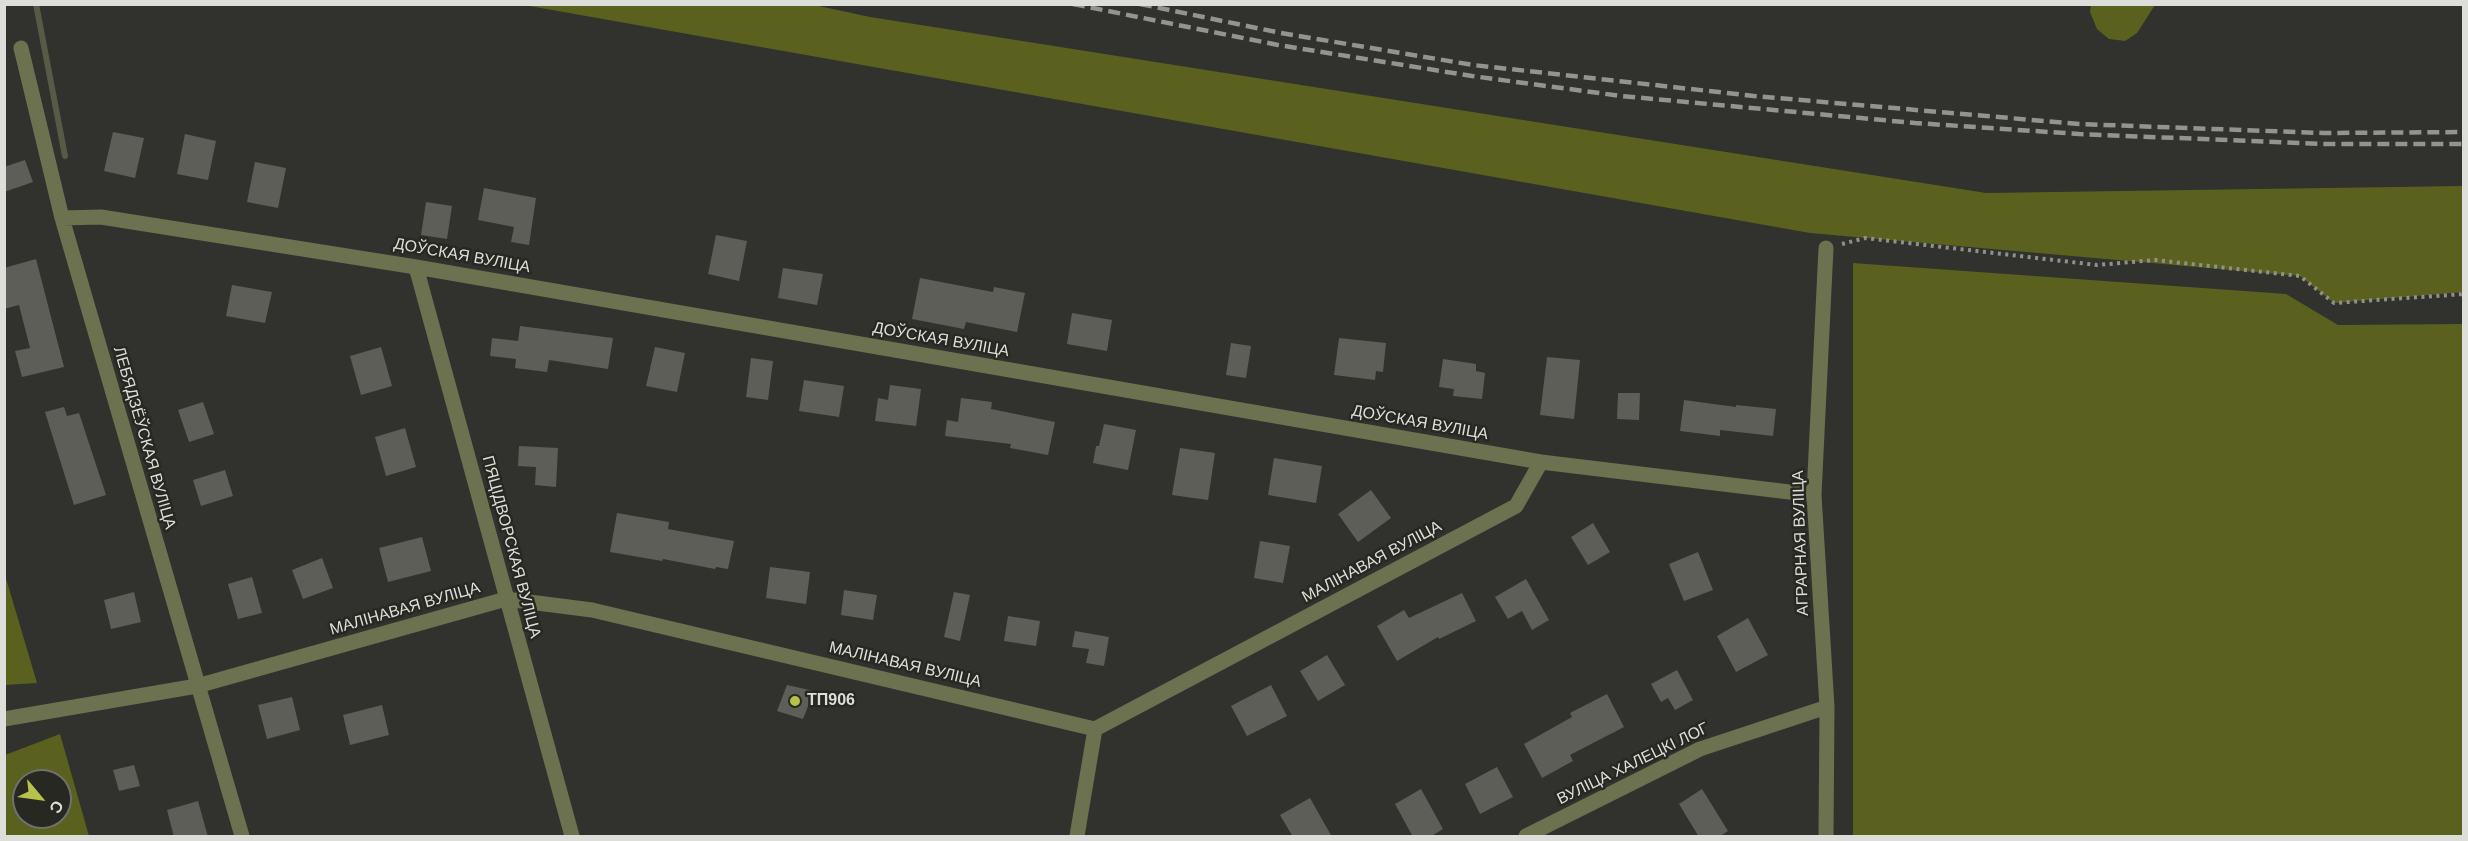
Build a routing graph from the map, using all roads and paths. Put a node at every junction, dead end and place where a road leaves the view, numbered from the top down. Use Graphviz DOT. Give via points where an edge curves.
graph roads {
  1 [pos="21,48"];
  2 [pos="62,218"];
  3 [pos="1826,248"];
  4 [pos="416,267"];
  5 [pos="2463,294"];
  6 [pos="1541,462"];
  7 [pos="1814,495"];
  8 [pos="506,599"];
  9 [pos="197,686"];
  10 [pos="1827,707"];
  11 [pos="4,719"];
  12 [pos="1095,729"];
  13 [pos="242,837"];
  14 [pos="572,837"];
  15 [pos="1077,837"];
  16 [pos="1526,837"];
  17 [pos="1826,837"];
  1 -- 2 [label="street, ЛЕБЯДЗЁЎСКАЯ ВУЛІЦА"];
  2 -- 4 [label="street, ДОЎСКАЯ ВУЛІЦА" via="101,217"];
  2 -- 9 [label="street, ЛЕБЯДЗЁЎСКАЯ ВУЛІЦА"];
  3 -- 5 [label="path" via="1865,238 2097,266 2166,261 2300,276 2334,303"];
  3 -- 7 [label="street, АГРАРНАЯ ВУЛІЦА"];
  4 -- 6 [label="street, ДОЎСКАЯ ВУЛІЦА"];
  4 -- 8 [label="street, ПЯЦІДВОРСКАЯ ВУЛІЦА"];
  6 -- 7 [label="street, ДОЎСКАЯ ВУЛІЦА"];
  6 -- 12 [label="street, МАЛІНАВАЯ ВУЛІЦА" via="1516,506"];
  7 -- 10 [label="street, АГРАРНАЯ ВУЛІЦА"];
  8 -- 9 [label="street, МАЛІНАВАЯ ВУЛІЦА"];
  8 -- 12 [label="street, МАЛІНАВАЯ ВУЛІЦА" via="592,610"];
  8 -- 14 [label="street, ПЯЦІДВОРСКАЯ ВУЛІЦА"];
  9 -- 11 [label="street, МАЛІНАВАЯ ВУЛІЦА"];
  9 -- 13 [label="street, ЛЕБЯДЗЁЎСКАЯ ВУЛІЦА"];
  10 -- 16 [label="street, ВУЛІЦА ХАЛЕЦКІ ЛОГ" via="1700,749"];
  10 -- 17 [label="street, АГРАРНАЯ ВУЛІЦА"];
  12 -- 15 [label="street"];
}
